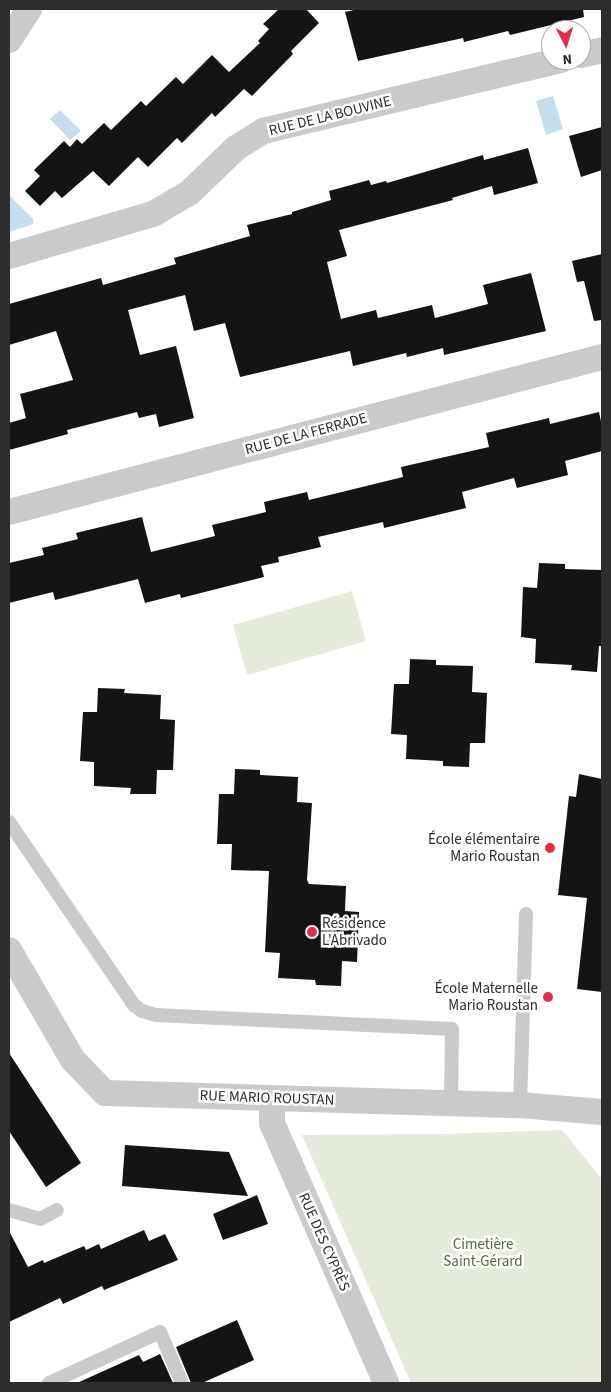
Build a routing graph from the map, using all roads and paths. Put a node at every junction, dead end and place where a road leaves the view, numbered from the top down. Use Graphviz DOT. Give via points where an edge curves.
graph roads {
  1 [pos="541,65"];
  2 [pos="9,256"];
  3 [pos="602,357"];
  4 [pos="9,512"];
  5 [pos="9,822"];
  6 [pos="526,914"];
  7 [pos="9,950"];
  8 [pos="272,1099"];
  9 [pos="451,1104"];
  10 [pos="520,1105"];
  11 [pos="602,1112"];
  12 [pos="9,1210"];
  13 [pos="57,1210"];
  14 [pos="49,1383"];
  15 [pos="182,1383"];
  16 [pos="386,1383"];
  1 -- 2 [label="street, RUE DE LA BOUVINE" via="263,132 236,148 189,193 153,214"];
  3 -- 4 [label="street, RUE DE LA FERRADE"];
  5 -- 9 [label="lane" via="134,1005 142,1012 452,1029"];
  6 -- 10 [label="lane"];
  7 -- 8 [label="street, RUE MARIO ROUSTAN" via="73,1060 105,1093"];
  8 -- 9 [label="street, RUE MARIO ROUSTAN"];
  8 -- 16 [label="street, RUE DES CYPRÈS" via="272,1124"];
  9 -- 10 [label="street, RUE MARIO ROUSTAN"];
  10 -- 11 [label="street, RUE MARIO ROUSTAN"];
  12 -- 13 [label="lane" via="40,1219"];
  14 -- 15 [label="lane" via="160,1332"];
}
